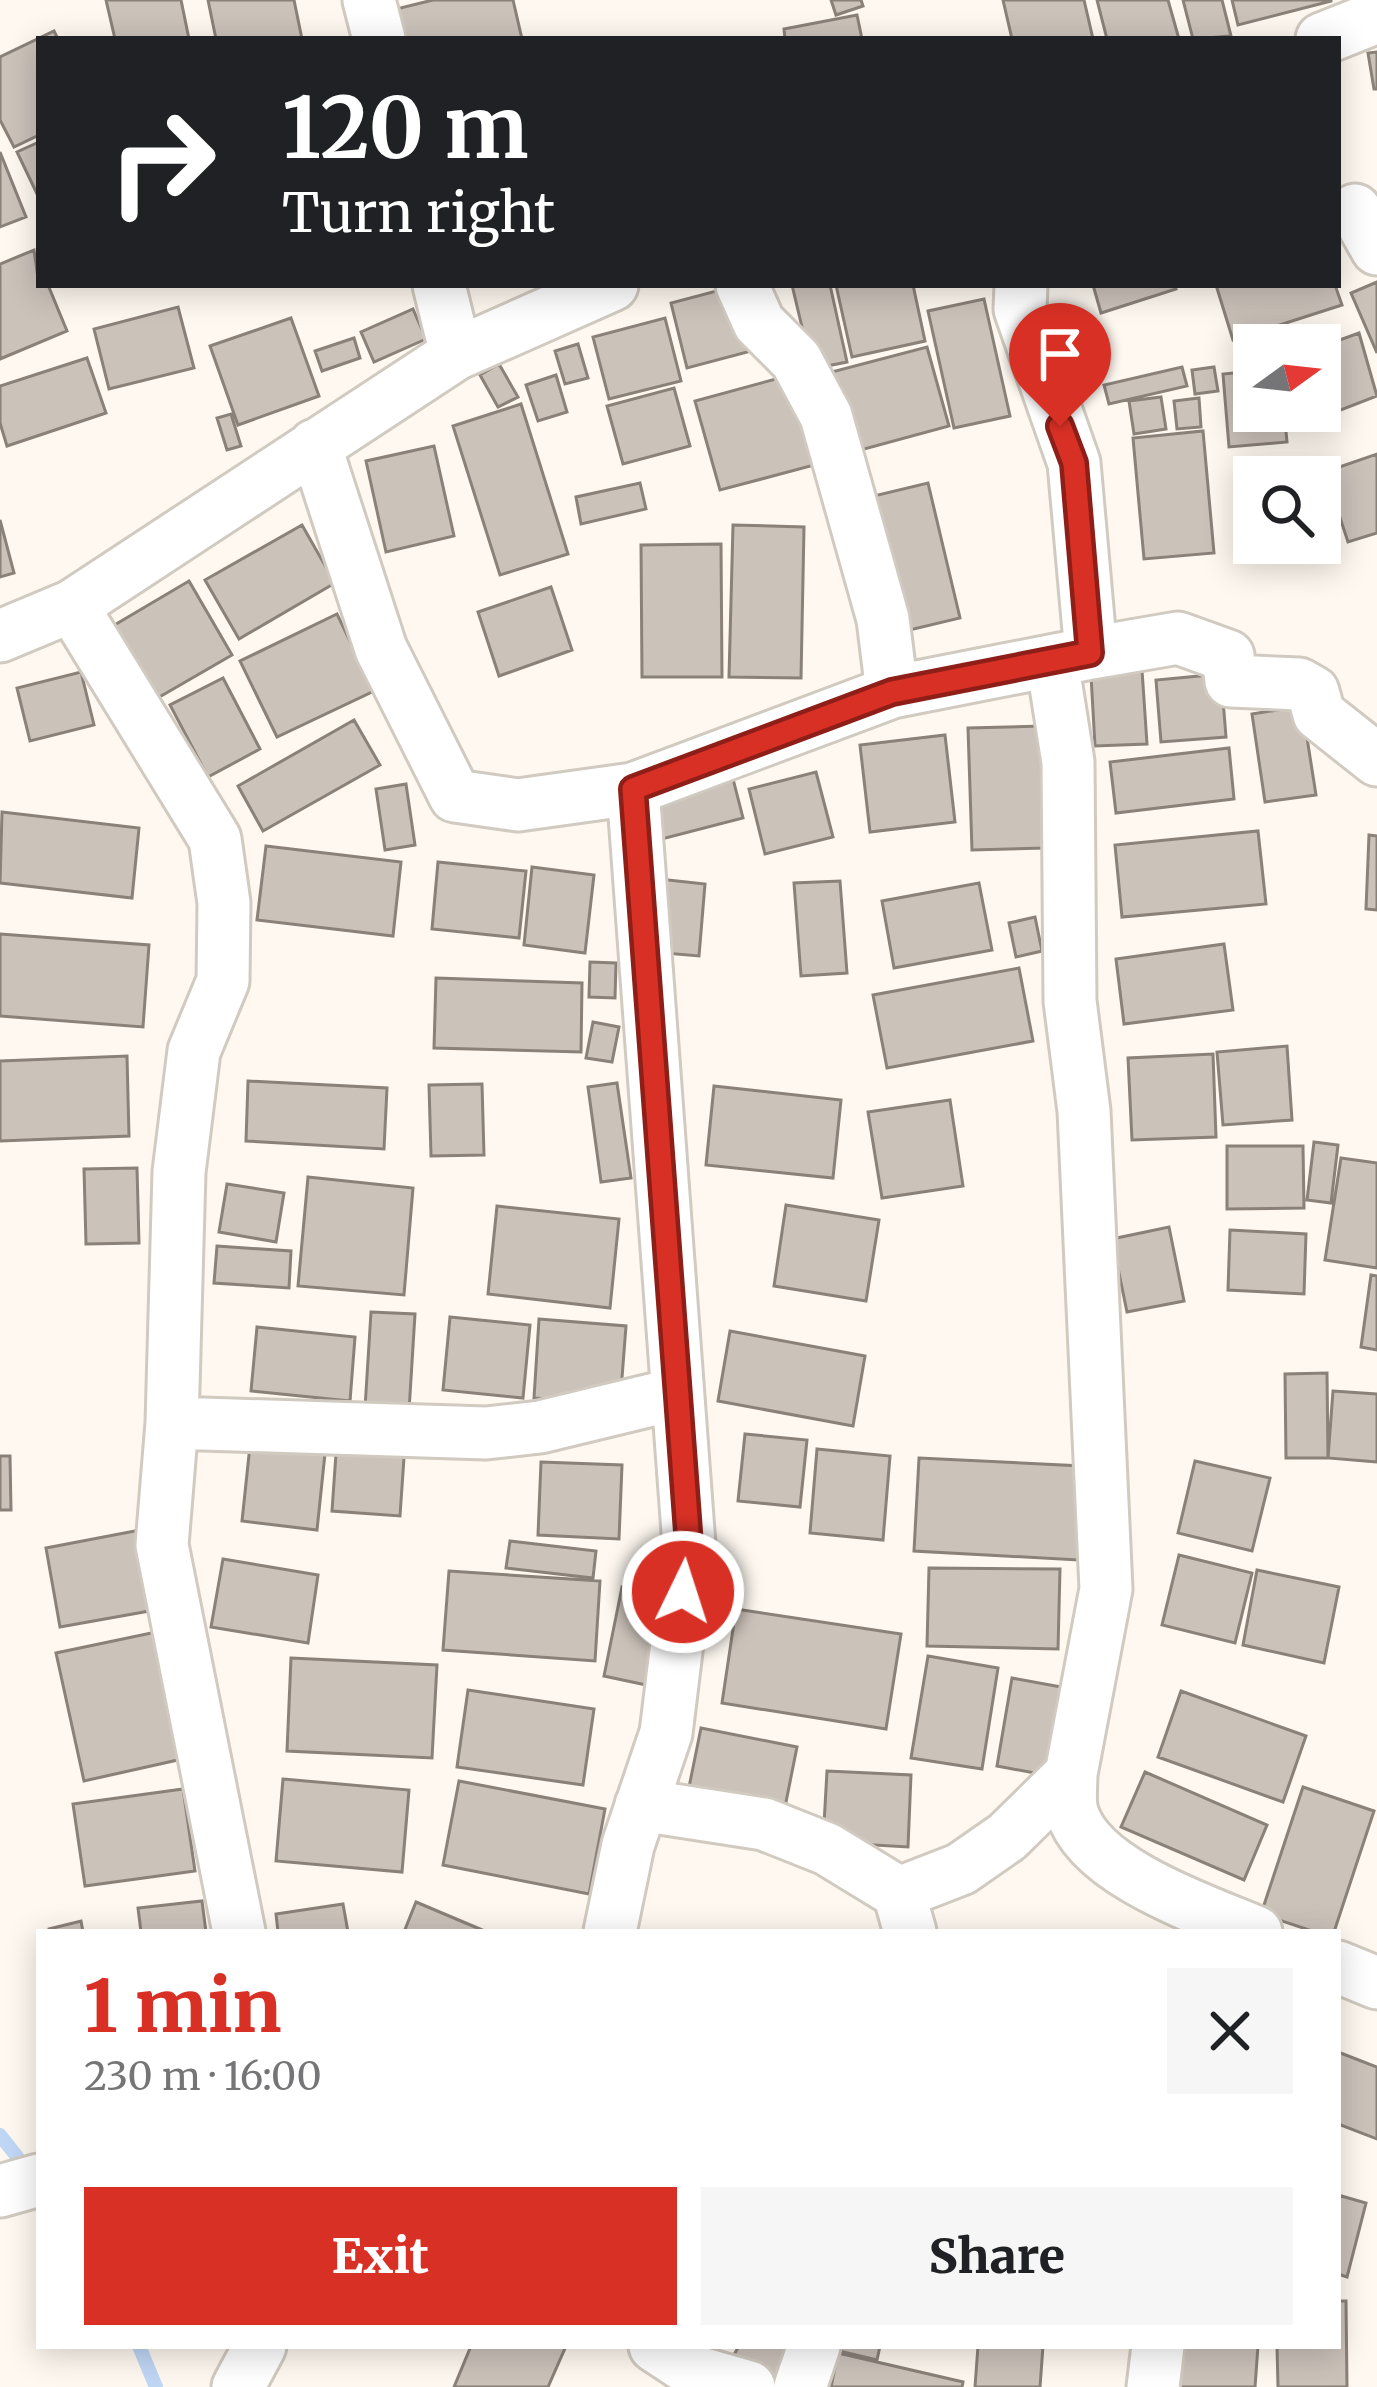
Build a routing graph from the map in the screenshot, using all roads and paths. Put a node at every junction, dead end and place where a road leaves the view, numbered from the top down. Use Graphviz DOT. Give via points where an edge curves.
graph roads {
  1 [pos="369,0"];
  2 [pos="1377,17"];
  3 [pos="378,36"];
  4 [pos="1330,36"];
  5 [pos="440,288"];
  6 [pos="605,288"];
  7 [pos="743,288"];
  8 [pos="1021,288"];
  9 [pos="456,354"];
  10 [pos="315,446"];
  11 [pos="72,606"];
  12 [pos="0,636"];
  13 [pos="1071,657"];
  14 [pos="892,692"];
  15 [pos="1377,760"];
  16 [pos="633,789"];
  17 [pos="676,1394"];
  18 [pos="172,1424"];
  19 [pos="1071,1774"];
  20 [pos="641,1805"];
  21 [pos="904,1913"];
  22 [pos="238,1929"];
  23 [pos="611,1929"];
  24 [pos="1249,1929"];
  25 [pos="1341,1967"];
  26 [pos="1377,1983"];
  27 [pos="36,2181"];
  28 [pos="0,2191"];
  29 [pos="258,2349"];
  30 [pos="660,2349"];
  31 [pos="813,2349"];
  32 [pos="1158,2349"];
  33 [pos="238,2387"];
  34 [pos="748,2387"];
  35 [pos="800,2387"];
  36 [pos="1153,2387"];
  1 -- 3 [label="street"];
  2 -- 4 [label="street"];
  5 -- 9 [label="street"];
  6 -- 9 [label="street"];
  7 -- 14 [label="street" via="826,416 883,619"];
  8 -- 13 [label="street" via="1020,308 1074,463"];
  9 -- 10 [label="street"];
  10 -- 11 [label="street"];
  10 -- 16 [label="street" via="381,649 454,796 518,805"];
  11 -- 12 [label="street"];
  11 -- 18 [label="street" via="215,839 224,903 223,981 194,1051 179,1172"];
  13 -- 14 [label="street"];
  13 -- 15 [label="street" via="1188,639 1228,656 1232,681 1299,683 1313,692 1319,714"];
  13 -- 19 [label="street" via="1070,1000 1084,1111 1106,1589"];
  14 -- 16 [label="street"];
  16 -- 17 [label="street"];
  17 -- 18 [label="street" via="486,1433"];
  17 -- 20 [label="street" via="689,1545 666,1733"];
  18 -- 22 [label="street" via="162,1545"];
  19 -- 21 [label="street" via="1007,1837"];
  19 -- 24 [label="street" via="1072,1811 1090,1845 1172,1897"];
  20 -- 21 [label="street" via="764,1824 827,1849"];
  20 -- 23 [label="street"];
  25 -- 26 [label="street"];
  27 -- 28 [label="street"];
  29 -- 33 [label="street"];
  30 -- 34 [label="street" via="693,2371"];
  31 -- 35 [label="street"];
  32 -- 36 [label="street"];
}
